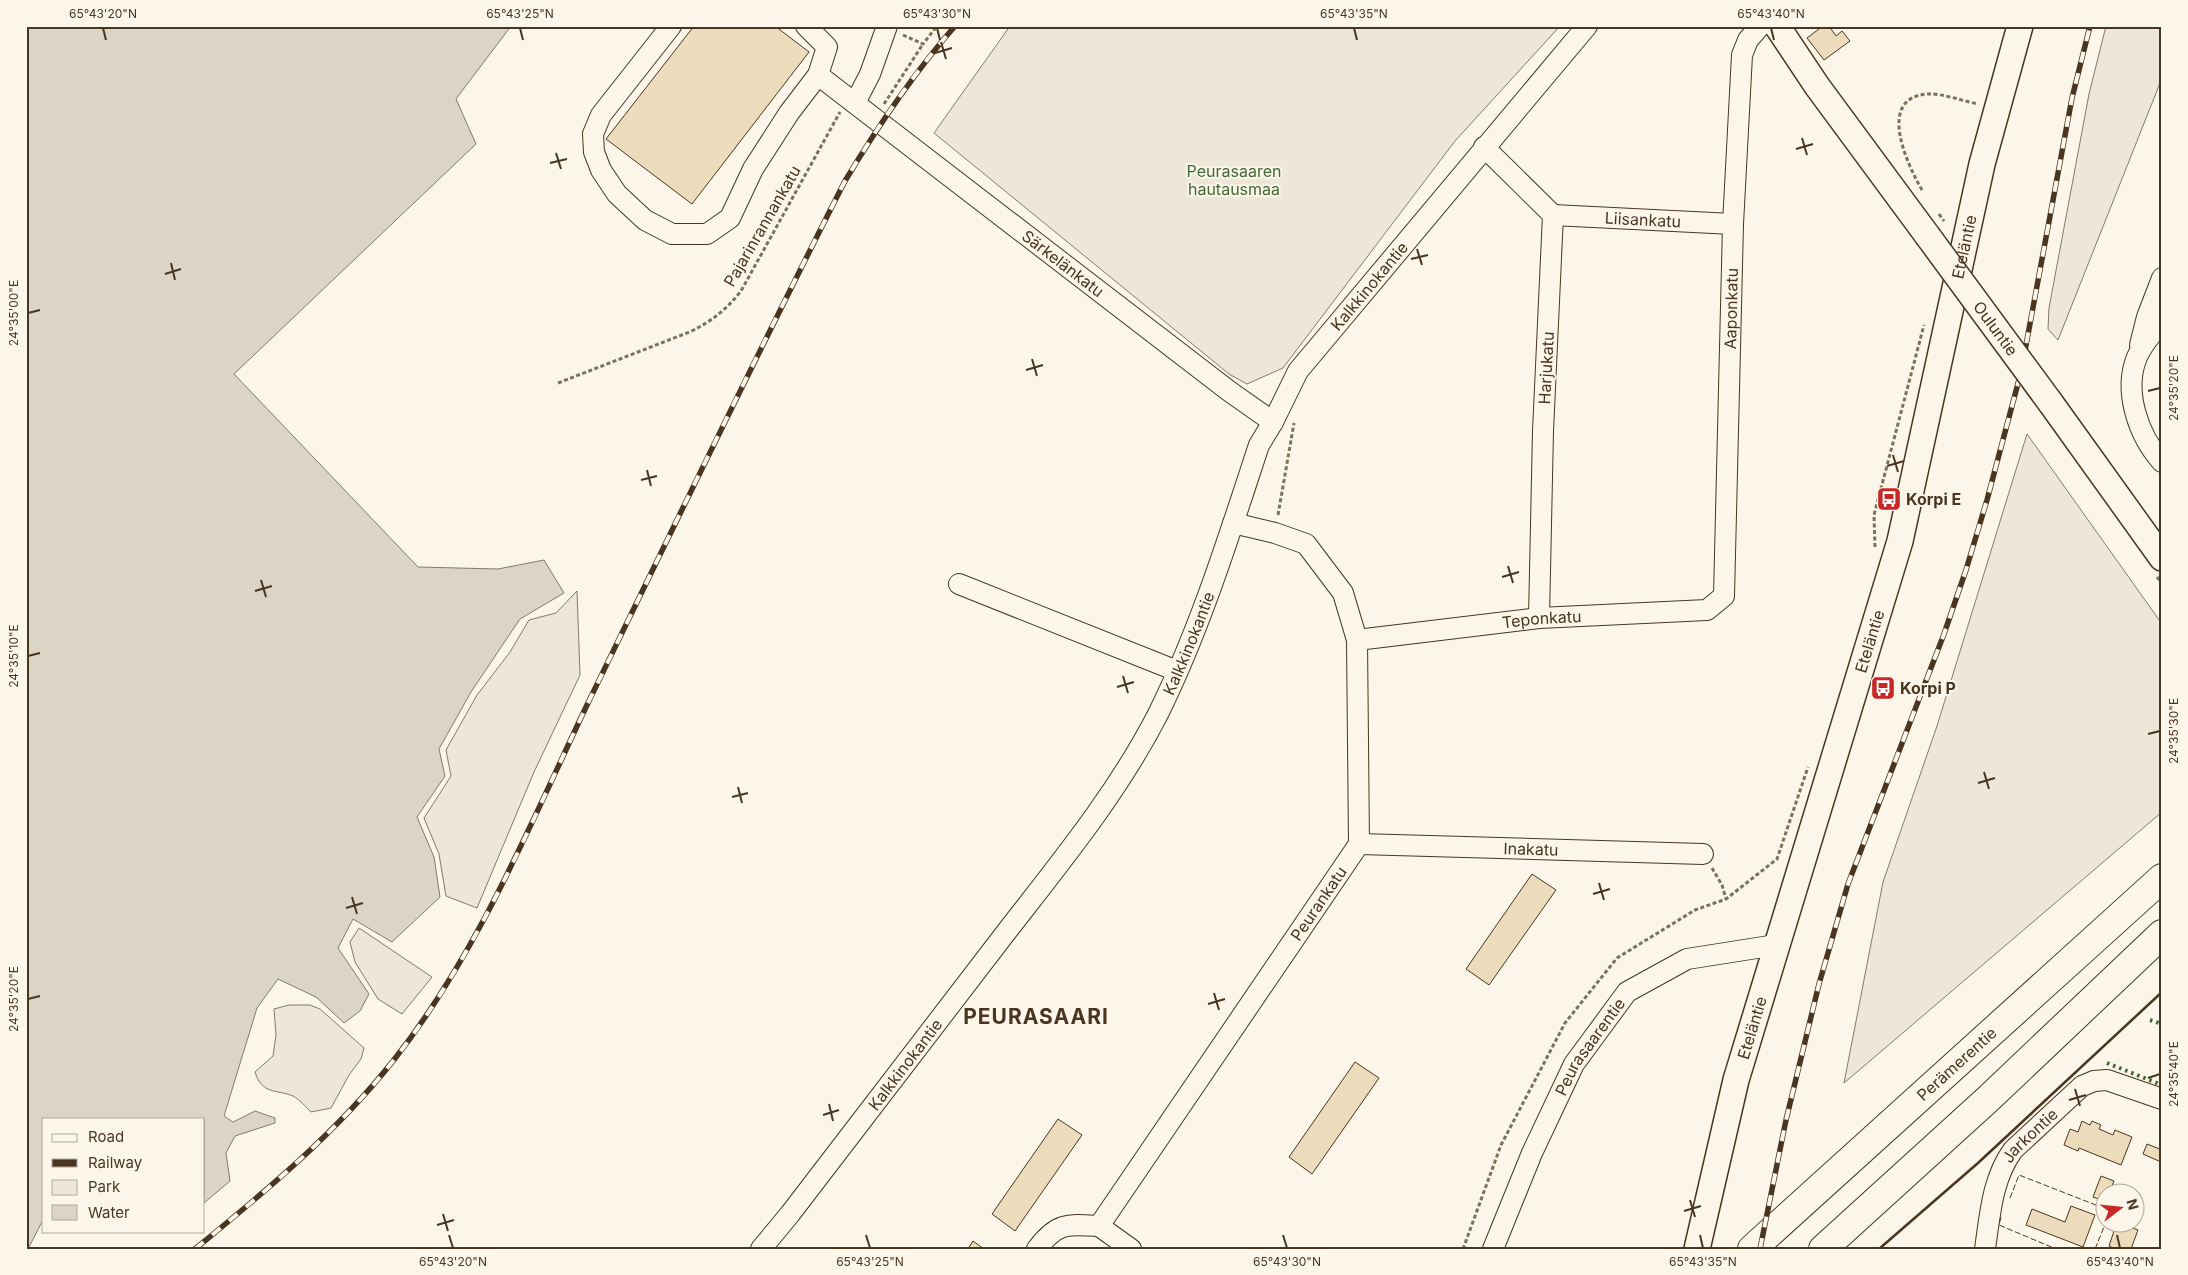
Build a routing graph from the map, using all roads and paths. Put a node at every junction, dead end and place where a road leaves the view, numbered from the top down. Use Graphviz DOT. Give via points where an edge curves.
graph roads {
  1 [pos="671,26"];
  2 [pos="806,26"];
  3 [pos="937,26"];
  4 [pos="1586,26"];
  5 [pos="1760,26"];
  6 [pos="1777,26"];
  7 [pos="2020,26"];
  8 [pos="887,27"];
  9 [pos="923,44"];
  10 [pos="818,75"];
  11 [pos="1983,96"];
  12 [pos="852,100"];
  13 [pos="875,118"];
  14 [pos="1484,147"];
  15 [pos="1553,215"];
  16 [pos="1912,215"];
  17 [pos="1733,224"];
  18 [pos="2162,278"];
  19 [pos="1925,319"];
  20 [pos="2162,322"];
  21 [pos="2137,357"];
  22 [pos="558,383"];
  23 [pos="1273,422"];
  24 [pos="1294,422"];
  25 [pos="2162,462"];
  26 [pos="1233,523"];
  27 [pos="1275,533"];
  28 [pos="1875,549"];
  29 [pos="2162,558"];
  30 [pos="959,584"];
  31 [pos="1724,596"];
  32 [pos="1539,618"];
  33 [pos="1357,640"];
  34 [pos="1177,670"];
  35 [pos="1808,766"];
  36 [pos="1359,844"];
  37 [pos="1703,854"];
  38 [pos="2162,878"];
  39 [pos="1726,899"];
  40 [pos="2162,934"];
  41 [pos="1776,945"];
  42 [pos="2162,1099"];
  43 [pos="1099,1226"];
  44 [pos="761,1249"];
  45 [pos="1037,1249"];
  46 [pos="1131,1249"];
  47 [pos="1463,1249"];
  48 [pos="1493,1249"];
  49 [pos="1697,1249"];
  50 [pos="1752,1249"];
  51 [pos="1823,1249"];
  52 [pos="1986,1249"];
  1 -- 10 [label="street" via="600,115 593,134 594,152 601,170 617,194 645,220 672,234 707,234 730,218 752,169"];
  2 -- 10 [label="street" via="827,47"];
  3 -- 9 [label="path"];
  4 -- 14 [label="street, Kalkkinokantie"];
  5 -- 17 [label="street, Aaponkatu" via="1748,40 1742,55"];
  6 -- 16 [label="main road, Ouluntie"];
  7 -- 41 [label="main road, Eteläntie" via="1982,164 1900,541"];
  8 -- 9 [label="path"];
  8 -- 12 [label="street" via="870,74"];
  9 -- 13 [label="path"];
  10 -- 12 [label="street, Särkelänkatu"];
  11 -- 16 [label="path" via="1981,105 1928,94 1912,98 1902,109 1898,124 1905,159 1930,204"];
  12 -- 13 [label="street, Särkelänkatu"];
  12 -- 22 [label="path, Pajarinrannankatu" via="741,291 725,309 695,329"];
  13 -- 23 [label="street, Särkelänkatu"];
  14 -- 15 [label="street"];
  14 -- 23 [label="street, Kalkkinokantie" via="1298,370"];
  15 -- 17 [label="street, Liisankatu"];
  15 -- 32 [label="street, Harjukatu"];
  16 -- 29 [label="main road, Ouluntie, bridge"];
  17 -- 31 [label="street, Aaponkatu"];
  18 -- 21 [label="street" via="2147,317"];
  19 -- 28 [label="path" via="1874,515"];
  20 -- 21 [label="street"];
  21 -- 25 [label="street" via="2132,378 2132,400 2139,425"];
  23 -- 26 [label="street, Kalkkinokantie" via="1259,445"];
  24 -- 27 [label="path"];
  26 -- 27 [label="street"];
  26 -- 34 [label="street, Kalkkinokantie"];
  27 -- 33 [label="street" via="1306,544 1343,593"];
  30 -- 34 [label="street"];
  31 -- 32 [label="street, Teponkatu" via="1707,610"];
  32 -- 33 [label="street, Teponkatu"];
  33 -- 36 [label="street"];
  34 -- 44 [label="street, Kalkkinokantie" via="1157,715 1122,776 1072,846"];
  35 -- 39 [label="path" via="1777,859"];
  36 -- 37 [label="street, Inakatu"];
  36 -- 43 [label="street, Peurankatu"];
  37 -- 39 [label="path" via="1722,885"];
  38 -- 50 [label="highway, Perämerentie"];
  39 -- 47 [label="path" via="1695,910 1617,958 1565,1023 1501,1145"];
  40 -- 51 [label="highway"];
  41 -- 48 [label="street, Peurasaarentie" via="1687,960 1627,992 1574,1064 1532,1153"];
  41 -- 49 [label="main road, Eteläntie" via="1736,1080"];
  42 -- 52 [label="street, Jarkontie" via="2107,1080 2094,1080 2082,1086 2005,1160 1996,1184"];
  43 -- 45 [label="street" via="1068,1224 1047,1236"];
  43 -- 46 [label="street"];
}
